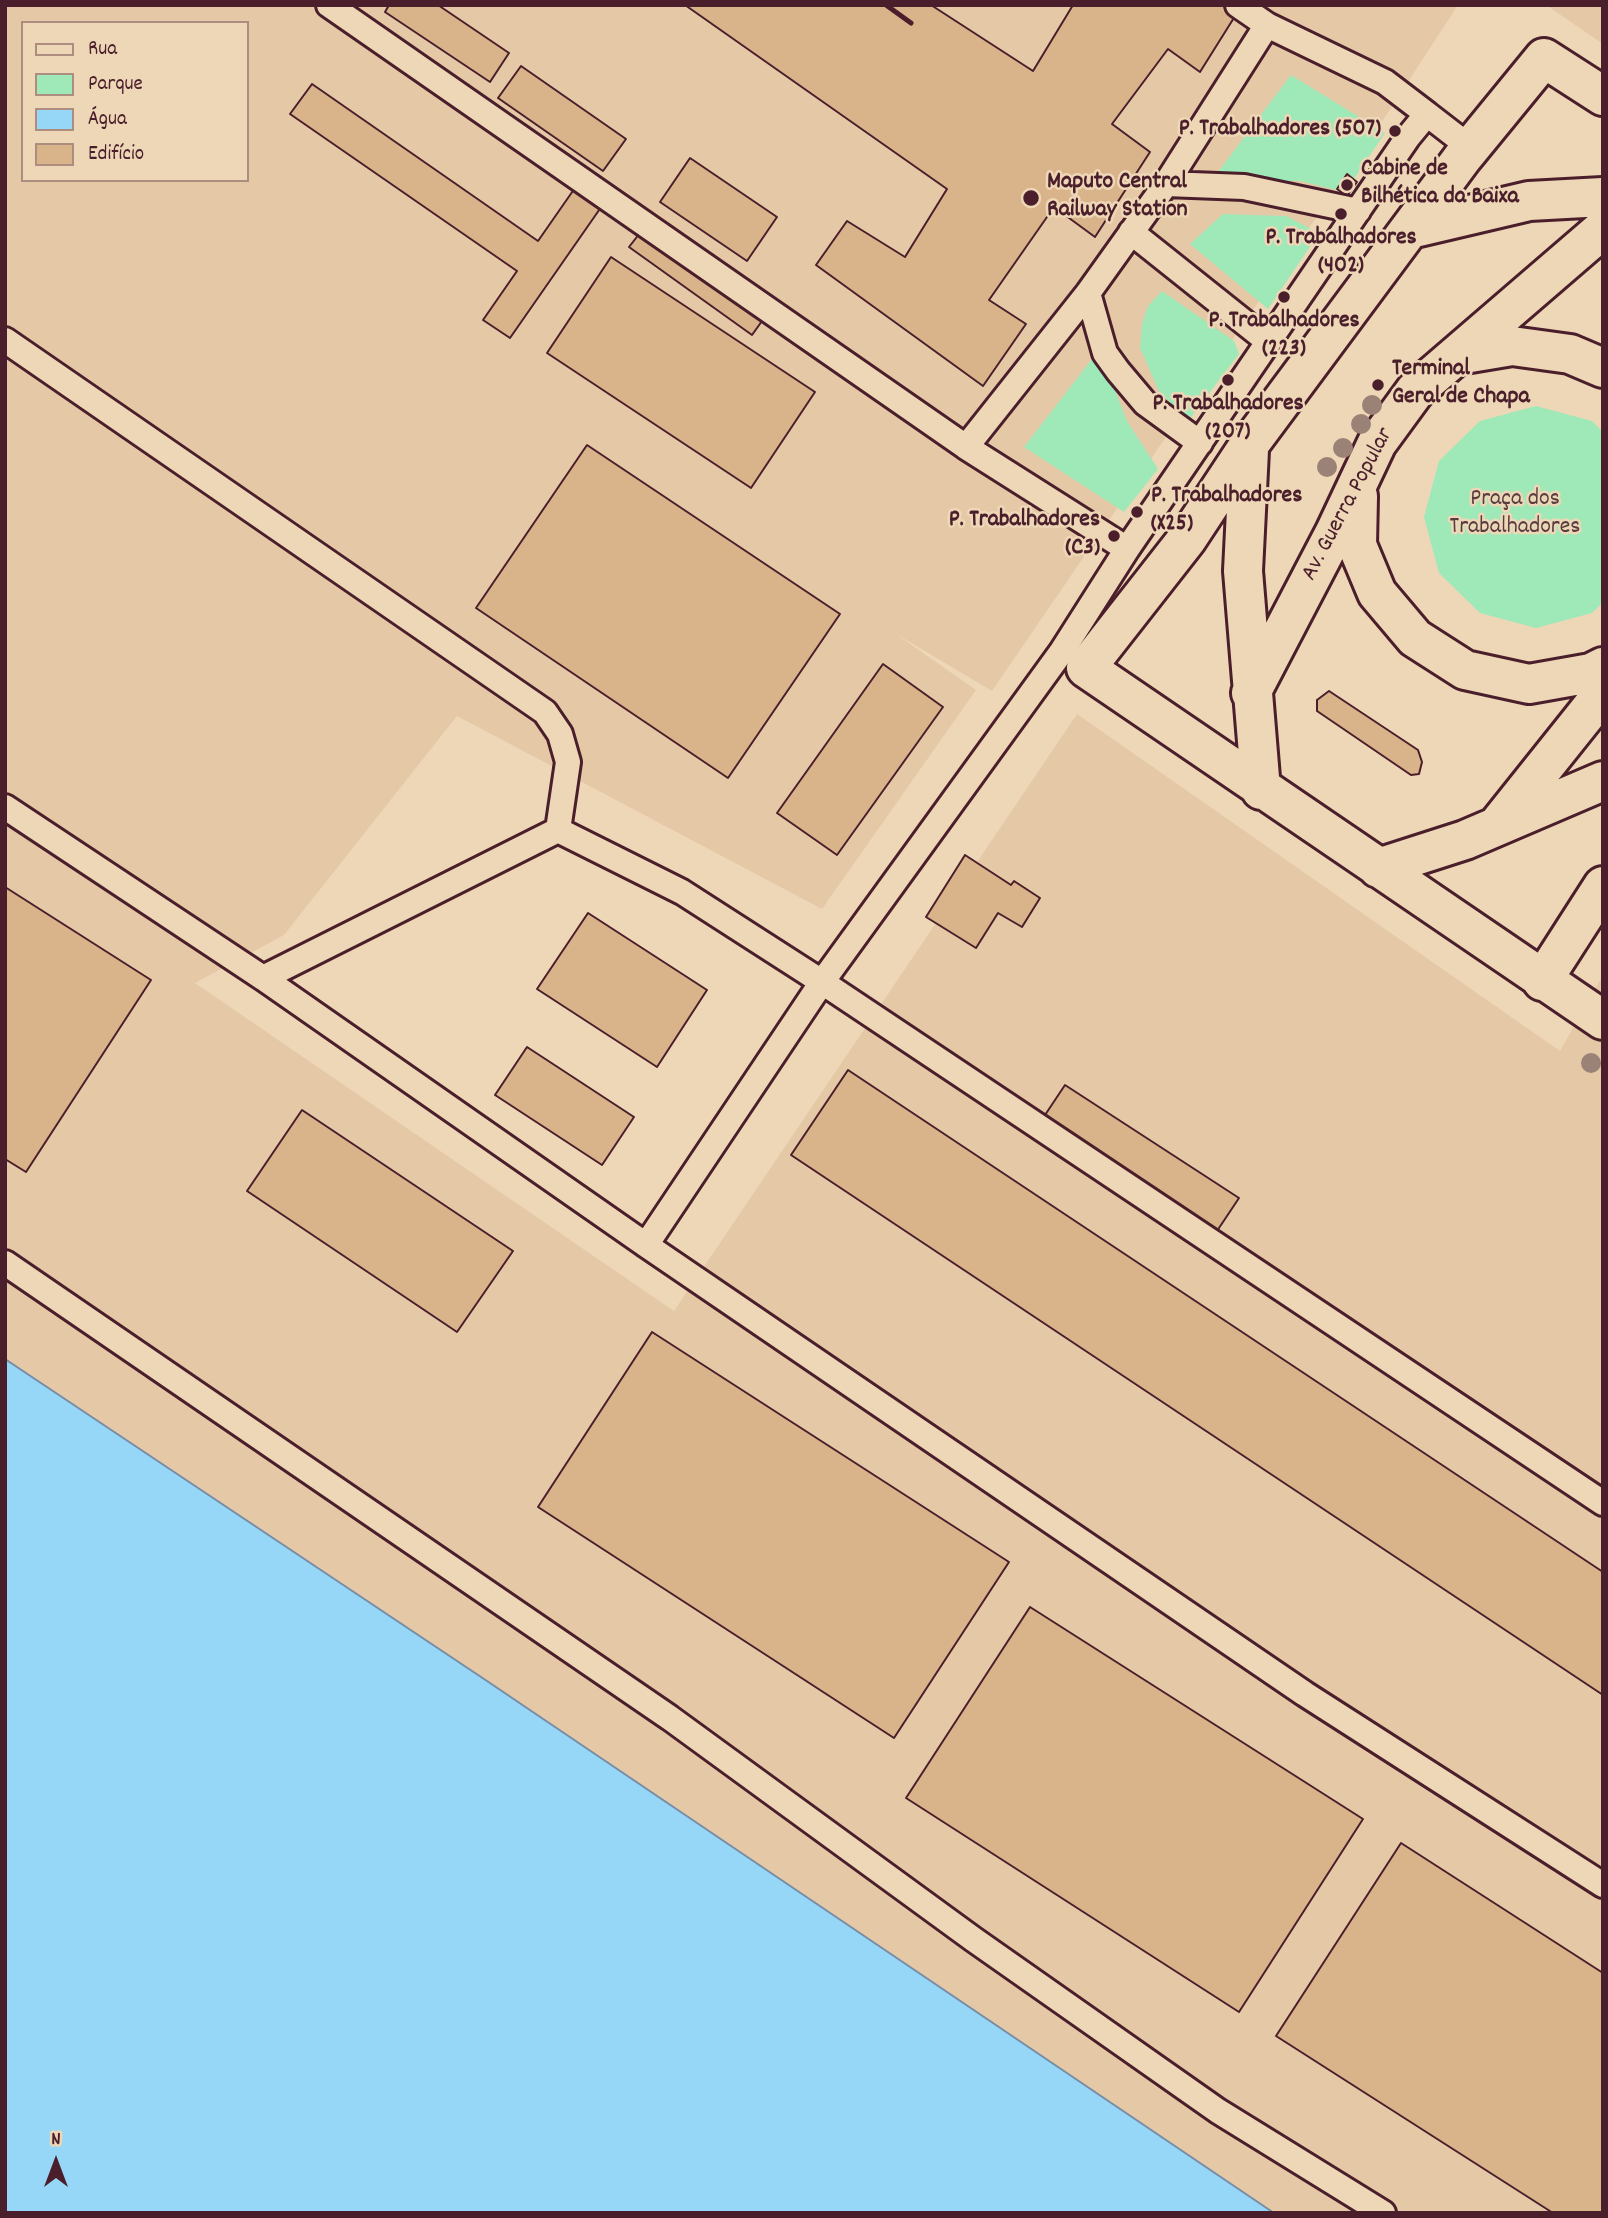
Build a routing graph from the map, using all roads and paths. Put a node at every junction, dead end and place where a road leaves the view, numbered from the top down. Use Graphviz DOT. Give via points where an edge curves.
graph roads {
  1 [pos="329,5"];
  2 [pos="1238,5"];
  3 [pos="1267,24"];
  4 [pos="1603,96"];
  5 [pos="1427,114"];
  6 [pos="1467,153"];
  7 [pos="1166,184"];
  8 [pos="1603,197"];
  9 [pos="1358,211"];
  10 [pos="1410,229"];
  11 [pos="1603,229"];
  12 [pos="1131,232"];
  13 [pos="1088,293"];
  14 [pos="5,340"];
  15 [pos="1269,342"];
  16 [pos="1458,355"];
  17 [pos="1603,368"];
  18 [pos="1200,443"];
  19 [pos="1249,445"];
  20 [pos="966,447"];
  21 [pos="1358,483"];
  22 [pos="1127,549"];
  23 [pos="1074,659"];
  24 [pos="1603,667"];
  25 [pos="1251,693"];
  26 [pos="1603,693"];
  27 [pos="1603,781"];
  28 [pos="1261,790"];
  29 [pos="5,807"];
  30 [pos="1497,827"];
  31 [pos="558,830"];
  32 [pos="1378,868"];
  33 [pos="1603,886"];
  34 [pos="263,978"];
  35 [pos="1542,981"];
  36 [pos="822,982"];
  37 [pos="1603,1020"];
  38 [pos="646,1245"];
  39 [pos="5,1263"];
  40 [pos="1603,1503"];
  41 [pos="1603,1885"];
  42 [pos="1382,2213"];
  1 -- 20 [label="lane"];
  2 -- 3 [label="lane"];
  3 -- 5 [label="lane" via="1385,82"];
  3 -- 7 [label="lane"];
  4 -- 6 [label="street" via="1544,58"];
  5 -- 6 [label="lane"];
  5 -- 9 [label="lane"];
  6 -- 10 [label="street"];
  7 -- 9 [label="lane" via="1244,187"];
  7 -- 12 [label="lane"];
  8 -- 10 [label="street" via="1529,201"];
  9 -- 15 [label="lane"];
  10 -- 19 [label="street"];
  11 -- 16 [label="street, Av. Guerra Popular"];
  12 -- 13 [label="lane"];
  12 -- 15 [label="lane"];
  13 -- 18 [label="lane" via="1105,353 1118,371 1145,403"];
  13 -- 20 [label="lane"];
  14 -- 31 [label="lane" via="545,712 560,734 568,762"];
  15 -- 18 [label="lane"];
  16 -- 17 [label="street" via="1512,346 1570,354"];
  16 -- 21 [label="street, Av. Guerra Popular" via="1415,391 1377,443"];
  18 -- 22 [label="lane"];
  19 -- 23 [label="street" via="1187,539"];
  19 -- 25 [label="street" via="1243,571"];
  20 -- 22 [label="lane"];
  21 -- 24 [label="street" via="1357,545 1377,593 1415,638 1465,670 1529,684"];
  21 -- 25 [label="street, Av. Guerra Popular"];
  22 -- 23 [label="lane"];
  23 -- 28 [label="street"];
  23 -- 36 [label="lane"];
  25 -- 28 [label="street"];
  26 -- 30 [label="street"];
  27 -- 30 [label="street"];
  28 -- 32 [label="street"];
  29 -- 34 [label="lane"];
  30 -- 32 [label="street"];
  31 -- 34 [label="lane"];
  31 -- 36 [label="lane" via="682,892"];
  32 -- 35 [label="street"];
  33 -- 35 [label="street"];
  34 -- 38 [label="lane"];
  35 -- 37 [label="street"];
  36 -- 38 [label="lane"];
  36 -- 40 [label="lane"];
  38 -- 41 [label="lane" via="1306,1693"];
  39 -- 42 [label="lane" via="670,1718 1218,2111"];
}
